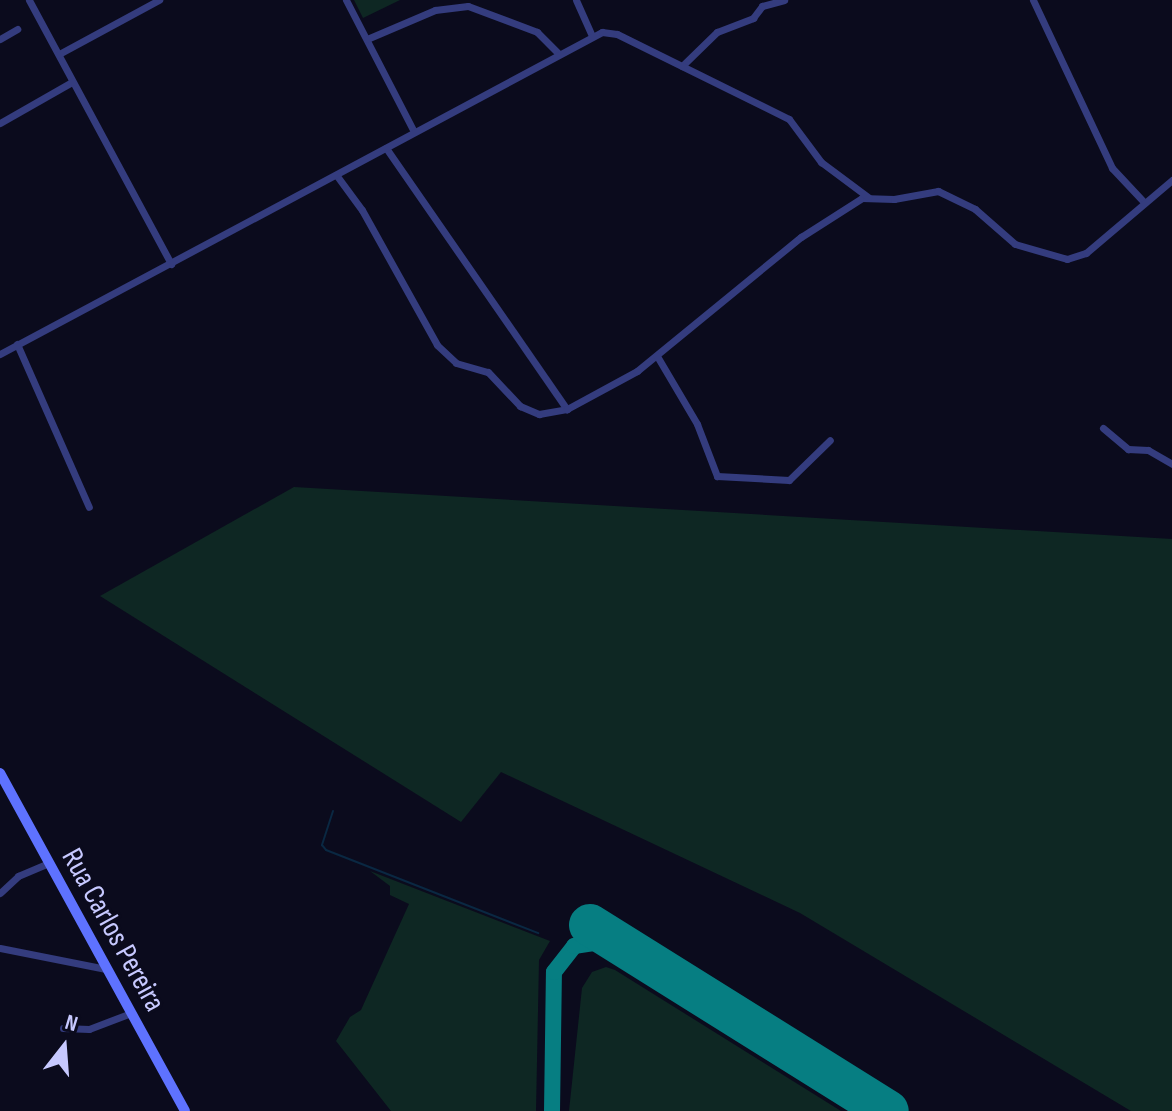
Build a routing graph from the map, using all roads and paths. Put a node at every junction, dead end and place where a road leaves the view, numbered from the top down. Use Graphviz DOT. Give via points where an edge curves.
graph roads {
  1 [pos="29,0"];
  2 [pos="159,0"];
  3 [pos="346,0"];
  4 [pos="576,0"];
  5 [pos="784,0"];
  6 [pos="1033,0"];
  7 [pos="17,29"];
  8 [pos="592,36"];
  9 [pos="0,39"];
  10 [pos="367,39"];
  11 [pos="558,53"];
  12 [pos="59,54"];
  13 [pos="682,66"];
  14 [pos="72,82"];
  15 [pos="0,123"];
  16 [pos="414,132"];
  17 [pos="386,148"];
  18 [pos="337,176"];
  19 [pos="1172,180"];
  20 [pos="868,197"];
  21 [pos="1142,200"];
  22 [pos="171,264"];
  23 [pos="17,344"];
  24 [pos="0,354"];
  25 [pos="657,356"];
  26 [pos="567,409"];
  27 [pos="1103,428"];
  28 [pos="830,440"];
  29 [pos="1172,464"];
  30 [pos="89,507"];
  31 [pos="0,773"];
  32 [pos="49,863"];
  33 [pos="0,893"];
  34 [pos="0,948"];
  35 [pos="106,969"];
  36 [pos="131,1013"];
  37 [pos="63,1028"];
  38 [pos="185,1111"];
  1 -- 12 [label="street"];
  2 -- 12 [label="street"];
  3 -- 10 [label="street"];
  4 -- 8 [label="street"];
  5 -- 13 [label="street" via="717,32"];
  6 -- 21 [label="street" via="1112,168"];
  7 -- 9 [label="street"];
  8 -- 11 [label="street"];
  8 -- 13 [label="street" via="617,34"];
  10 -- 11 [label="street" via="435,10 468,6 537,32"];
  10 -- 16 [label="street"];
  11 -- 16 [label="street"];
  12 -- 14 [label="street"];
  13 -- 20 [label="street" via="789,119 821,162"];
  14 -- 15 [label="street"];
  14 -- 22 [label="street"];
  16 -- 17 [label="street"];
  17 -- 18 [label="street"];
  17 -- 26 [label="street"];
  18 -- 22 [label="street"];
  18 -- 26 [label="street" via="362,210 413,309 449,359 488,372 529,411"];
  19 -- 21 [label="street"];
  20 -- 21 [label="street" via="894,199 938,191 975,209 1015,244 1067,259 1086,253"];
  20 -- 25 [label="street" via="842,207 801,237"];
  22 -- 23 [label="street"];
  23 -- 24 [label="street"];
  23 -- 30 [label="street"];
  25 -- 26 [label="street"];
  25 -- 28 [label="street" via="697,424 717,476 789,480"];
  27 -- 29 [label="street" via="1128,449 1148,450"];
  31 -- 32 [label="main road, Rua Carlos Pereira"];
  32 -- 33 [label="street" via="18,876"];
  32 -- 35 [label="main road, Rua Carlos Pereira"];
  34 -- 35 [label="street"];
  35 -- 36 [label="main road, Rua Carlos Pereira"];
  36 -- 37 [label="street" via="89,1029"];
  36 -- 38 [label="main road, Rua Carlos Pereira"];
}
